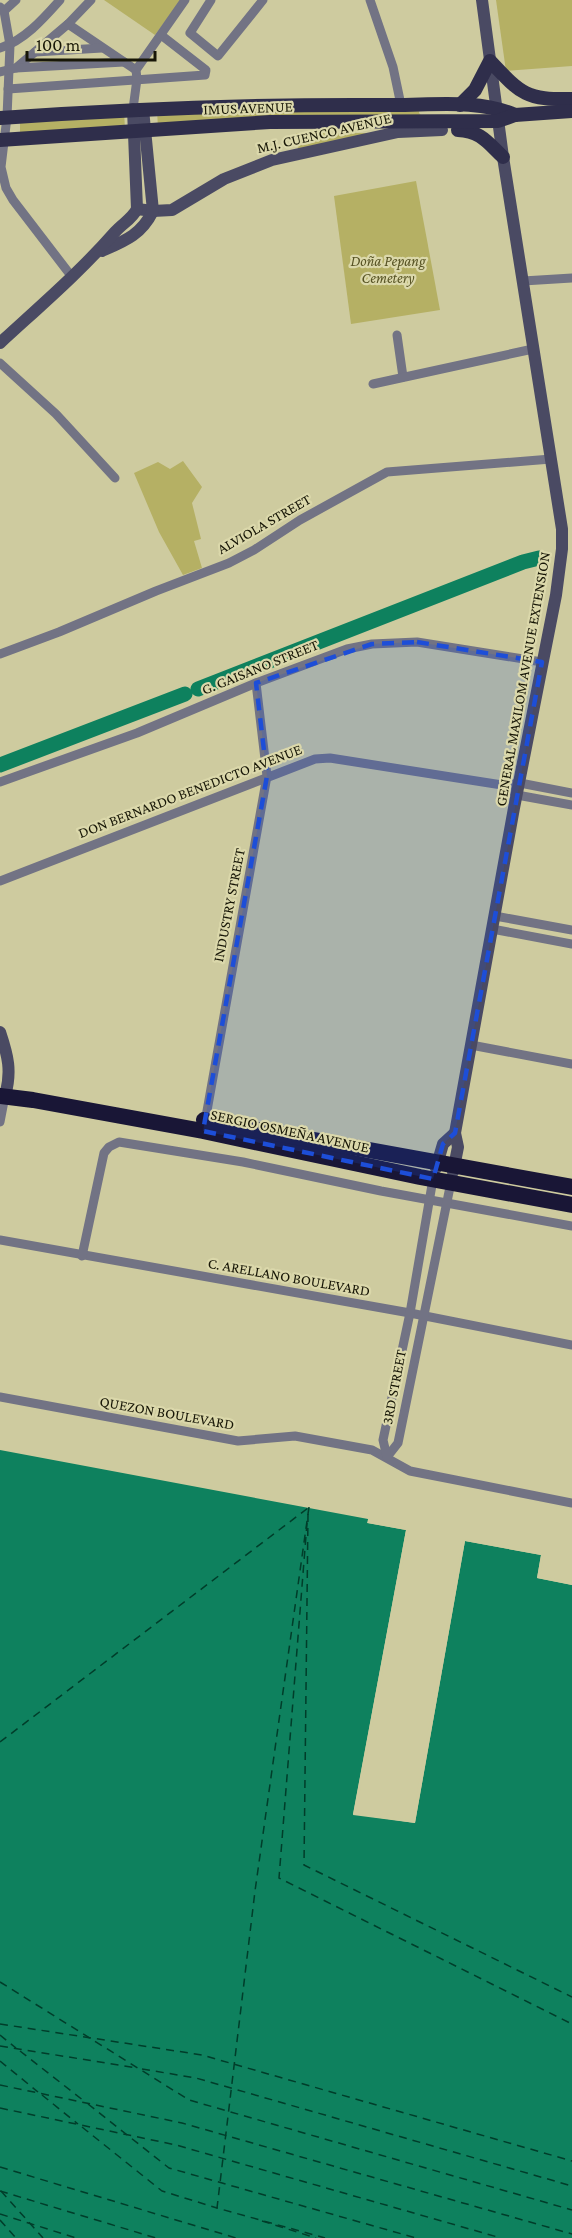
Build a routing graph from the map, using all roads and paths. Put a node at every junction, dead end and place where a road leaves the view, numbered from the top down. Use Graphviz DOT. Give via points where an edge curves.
graph roads {
  1 [pos="16,0"];
  2 [pos="60,0"];
  3 [pos="91,0"];
  4 [pos="185,0"];
  5 [pos="211,0"];
  6 [pos="263,0"];
  7 [pos="370,0"];
  8 [pos="482,0"];
  9 [pos="2,13"];
  10 [pos="68,24"];
  11 [pos="161,35"];
  12 [pos="10,45"];
  13 [pos="0,48"];
  14 [pos="102,48"];
  15 [pos="35,52"];
  16 [pos="490,61"];
  17 [pos="124,62"];
  18 [pos="8,70"];
  19 [pos="136,74"];
  20 [pos="8,88"];
  21 [pos="572,99"];
  22 [pos="401,105"];
  23 [pos="460,105"];
  24 [pos="496,107"];
  25 [pos="138,109"];
  26 [pos="572,111"];
  27 [pos="516,115"];
  28 [pos="3,118"];
  29 [pos="498,122"];
  30 [pos="428,123"];
  31 [pos="139,130"];
  32 [pos="442,130"];
  33 [pos="2,140"];
  34 [pos="503,158"];
  35 [pos="137,208"];
  36 [pos="153,211"];
  37 [pos="98,253"];
  38 [pos="72,277"];
  39 [pos="572,278"];
  40 [pos="523,281"];
  41 [pos="396,335"];
  42 [pos="0,343"];
  43 [pos="533,349"];
  44 [pos="0,363"];
  45 [pos="403,377"];
  46 [pos="373,384"];
  47 [pos="551,459"];
  48 [pos="115,478"];
  49 [pos="567,544"];
  50 [pos="0,654"];
  51 [pos="542,662"];
  52 [pos="256,684"];
  53 [pos="267,776"];
  54 [pos="0,782"];
  55 [pos="519,789"];
  56 [pos="572,793"];
  57 [pos="572,805"];
  58 [pos="0,881"];
  59 [pos="495,916"];
  60 [pos="492,929"];
  61 [pos="572,930"];
  62 [pos="572,944"];
  63 [pos="0,1032"];
  64 [pos="471,1045"];
  65 [pos="572,1064"];
  66 [pos="3,1092"];
  67 [pos="0,1122"];
  68 [pos="204,1126"];
  69 [pos="455,1133"];
  70 [pos="438,1162"];
  71 [pos="455,1165"];
  72 [pos="434,1179"];
  73 [pos="451,1182"];
  74 [pos="572,1188"];
  75 [pos="430,1200"];
  76 [pos="446,1203"];
  77 [pos="572,1206"];
  78 [pos="572,1226"];
  79 [pos="0,1240"];
  80 [pos="82,1256"];
  81 [pos="410,1313"];
  82 [pos="423,1316"];
  83 [pos="572,1345"];
  84 [pos="0,1397"];
  85 [pos="387,1457"];
  86 [pos="572,1503"];
  1 -- 9 [label="street"];
  2 -- 12 [label="street"];
  3 -- 10 [label="street"];
  4 -- 11 [label="street"];
  5 -- 6 [label="street" via="190,33 218,56"];
  7 -- 22 [label="street" via="393,67"];
  8 -- 16 [label="main road, GENERAL MAXILOM AVENUE EXTENSION"];
  9 -- 12 [label="street"];
  10 -- 14 [label="street"];
  10 -- 15 [label="street"];
  11 -- 19 [label="street"];
  11 -- 19 [label="street" via="207,73"];
  12 -- 13 [label="street"];
  12 -- 18 [label="street"];
  14 -- 15 [label="street"];
  14 -- 17 [label="street"];
  15 -- 18 [label="street"];
  16 -- 21 [label="main road" via="518,91 545,99"];
  16 -- 23 [label="main road" via="474,90"];
  16 -- 24 [label="main road, GENERAL MAXILOM AVENUE EXTENSION"];
  17 -- 18 [label="street"];
  17 -- 19 [label="street"];
  18 -- 20 [label="street"];
  19 -- 20 [label="street"];
  19 -- 25 [label="street"];
  20 -- 28 [label="street"];
  22 -- 23 [label="main road, IMUS AVENUE"];
  22 -- 25 [label="main road, IMUS AVENUE"];
  23 -- 24 [label="main road, IMUS AVENUE"];
  24 -- 27 [label="main road"];
  24 -- 29 [label="main road, GENERAL MAXILOM AVENUE EXTENSION"];
  25 -- 28 [label="main road, IMUS AVENUE"];
  25 -- 31 [label="main road"];
  26 -- 27 [label="main road"];
  27 -- 29 [label="main road"];
  28 -- 33 [label="street"];
  29 -- 30 [label="main road, IMUS AVENUE"];
  29 -- 34 [label="main road, GENERAL MAXILOM AVENUE EXTENSION"];
  30 -- 31 [label="main road, IMUS AVENUE" via="270,122"];
  30 -- 32 [label="main road"];
  31 -- 33 [label="main road, IMUS AVENUE"];
  31 -- 35 [label="main road"];
  31 -- 36 [label="main road"];
  32 -- 34 [label="main road" via="472,130"];
  32 -- 36 [label="main road, M.J. CUENCO AVENUE" via="398,132 272,160 224,179 172,210"];
  33 -- 38 [label="street" via="1,167 6,188"];
  34 -- 40 [label="main road, GENERAL MAXILOM AVENUE EXTENSION"];
  35 -- 36 [label="main road, M.J. CUENCO AVENUE"];
  35 -- 37 [label="main road"];
  36 -- 37 [label="main road" via="145,226 129,239"];
  37 -- 38 [label="main road"];
  38 -- 42 [label="main road"];
  39 -- 40 [label="street"];
  40 -- 43 [label="main road, GENERAL MAXILOM AVENUE EXTENSION"];
  41 -- 45 [label="street"];
  43 -- 45 [label="street"];
  43 -- 47 [label="main road, GENERAL MAXILOM AVENUE EXTENSION"];
  44 -- 48 [label="street" via="56,414"];
  45 -- 46 [label="street"];
  47 -- 49 [label="main road, GENERAL MAXILOM AVENUE EXTENSION"];
  47 -- 50 [label="street, ALVIOLA STREET" via="387,472 229,563"];
  49 -- 51 [label="main road, GENERAL MAXILOM AVENUE EXTENSION"];
  51 -- 52 [label="street, G. GAISANO STREET" via="417,642 372,644 320,658"];
  51 -- 55 [label="main road, GENERAL MAXILOM AVENUE EXTENSION"];
  52 -- 53 [label="street, INDUSTRY STREET"];
  52 -- 54 [label="street, G. GAISANO STREET" via="137,733"];
  53 -- 55 [label="street, DON BERNARDO BENEDICTO AVENUE" via="309,760 330,758"];
  53 -- 58 [label="street, DON BERNARDO BENEDICTO AVENUE"];
  53 -- 68 [label="street, INDUSTRY STREET"];
  55 -- 56 [label="street"];
  55 -- 57 [label="street"];
  55 -- 59 [label="main road, GENERAL MAXILOM AVENUE EXTENSION"];
  59 -- 60 [label="main road, GENERAL MAXILOM AVENUE EXTENSION"];
  59 -- 61 [label="street"];
  60 -- 62 [label="street"];
  60 -- 64 [label="main road, GENERAL MAXILOM AVENUE EXTENSION"];
  63 -- 66 [label="main road" via="9,1056"];
  64 -- 65 [label="street"];
  64 -- 69 [label="main road, GENERAL MAXILOM AVENUE EXTENSION"];
  66 -- 67 [label="street"];
  66 -- 68 [label="highway, SERGIO OSMEÑA AVENUE"];
  68 -- 70 [label="highway, SERGIO OSMEÑA AVENUE"];
  68 -- 72 [label="highway, SERGIO OSMEÑA AVENUE"];
  69 -- 70 [label="main road, GENERAL MAXILOM AVENUE EXTENSION" via="443,1144"];
  69 -- 71 [label="main road, GENERAL MAXILOM AVENUE EXTENSION"];
  70 -- 71 [label="highway, SERGIO OSMEÑA AVENUE"];
  70 -- 72 [label="main road, GENERAL MAXILOM AVENUE EXTENSION"];
  71 -- 73 [label="main road, GENERAL MAXILOM AVENUE EXTENSION"];
  71 -- 74 [label="highway, SERGIO OSMEÑA AVENUE"];
  72 -- 73 [label="highway, SERGIO OSMEÑA AVENUE"];
  72 -- 75 [label="street, 3RD STREET"];
  73 -- 76 [label="street, 3RD STREET"];
  73 -- 77 [label="highway, SERGIO OSMEÑA AVENUE"];
  75 -- 76 [label="street"];
  75 -- 80 [label="street" via="243,1162 119,1142 104,1153"];
  75 -- 81 [label="street, 3RD STREET"];
  76 -- 78 [label="street"];
  76 -- 82 [label="street, 3RD STREET"];
  79 -- 80 [label="street, C. ARELLANO BOULEVARD"];
  80 -- 81 [label="street, C. ARELLANO BOULEVARD"];
  81 -- 82 [label="street, C. ARELLANO BOULEVARD"];
  81 -- 85 [label="street, 3RD STREET" via="383,1440"];
  82 -- 83 [label="street, C. ARELLANO BOULEVARD"];
  82 -- 85 [label="street, 3RD STREET" via="398,1443"];
  84 -- 85 [label="street, QUEZON BOULEVARD" via="238,1441 295,1436 372,1450"];
  85 -- 86 [label="street, QUEZON BOULEVARD" via="410,1471"];
}
